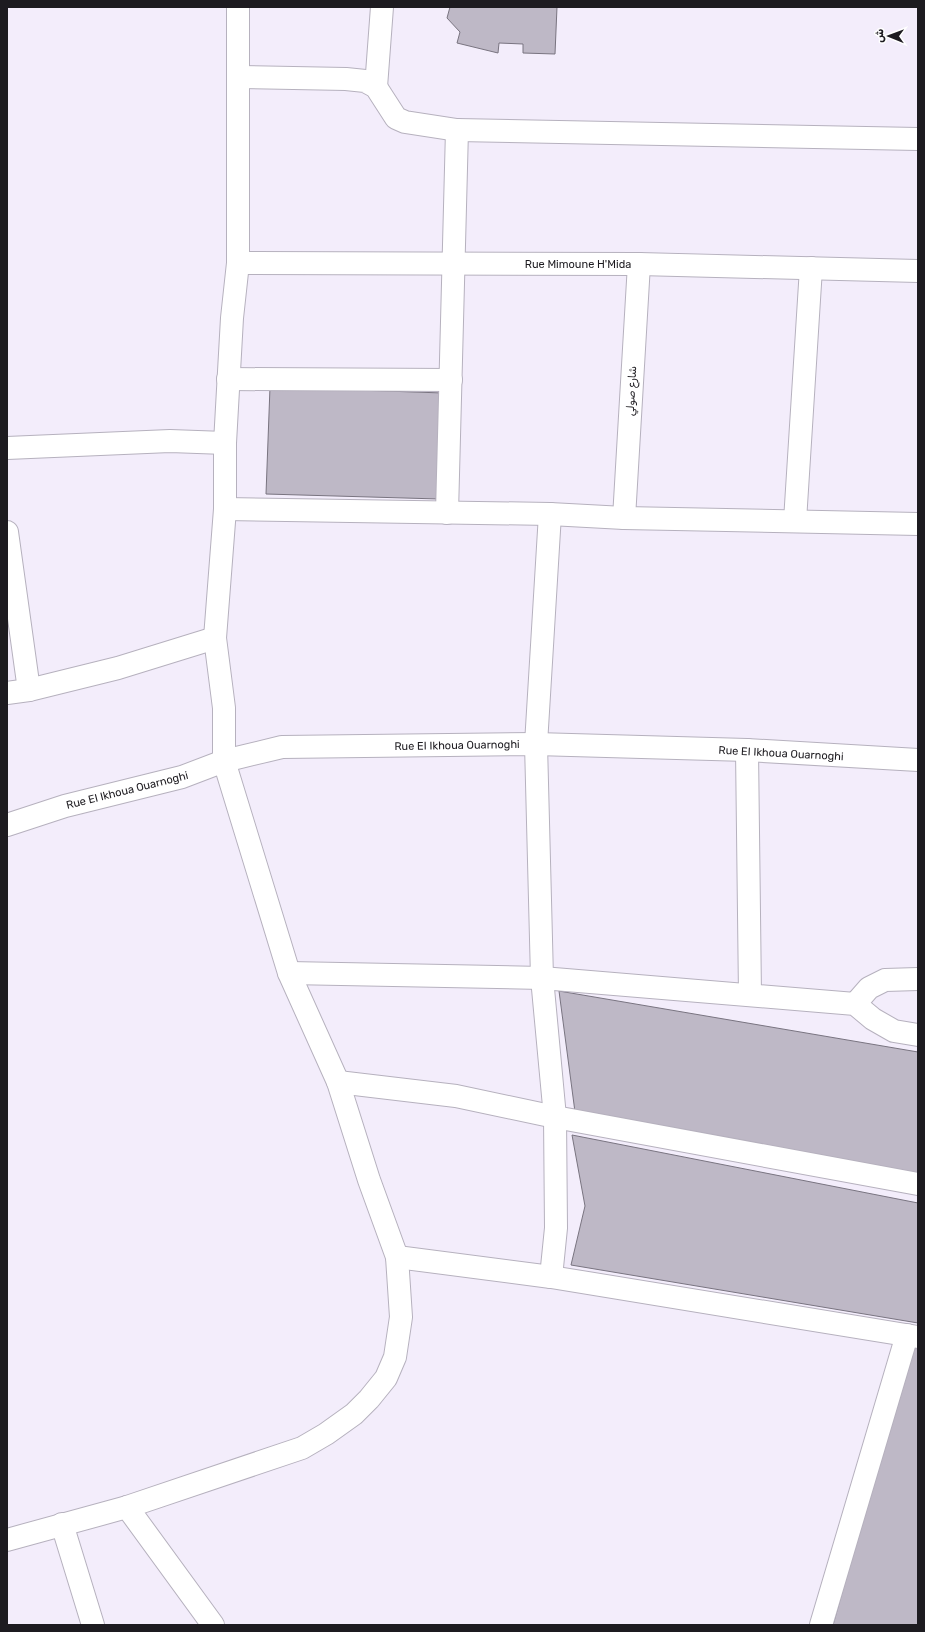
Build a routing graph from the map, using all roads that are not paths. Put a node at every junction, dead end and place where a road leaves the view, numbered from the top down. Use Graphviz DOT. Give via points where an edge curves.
graph roads {
  1 [pos="238,7"];
  2 [pos="382,7"];
  3 [pos="239,77"];
  4 [pos="376,87"];
  5 [pos="457,130"];
  6 [pos="918,139"];
  7 [pos="238,263"];
  8 [pos="454,263"];
  9 [pos="639,264"];
  10 [pos="811,268"];
  11 [pos="918,271"];
  12 [pos="228,378"];
  13 [pos="451,380"];
  14 [pos="225,443"];
  15 [pos="7,448"];
  16 [pos="225,509"];
  17 [pos="447,513"];
  18 [pos="550,514"];
  19 [pos="624,518"];
  20 [pos="795,521"];
  21 [pos="918,524"];
  22 [pos="7,532"];
  23 [pos="215,638"];
  24 [pos="29,690"];
  25 [pos="7,693"];
  26 [pos="536,744"];
  27 [pos="747,750"];
  28 [pos="918,760"];
  29 [pos="224,761"];
  30 [pos="7,825"];
  31 [pos="288,973"];
  32 [pos="542,978"];
  33 [pos="918,979"];
  34 [pos="750,995"];
  35 [pos="855,1004"];
  36 [pos="918,1035"];
  37 [pos="338,1082"];
  38 [pos="555,1117"];
  39 [pos="918,1184"];
  40 [pos="397,1257"];
  41 [pos="551,1277"];
  42 [pos="913,1336"];
  43 [pos="127,1507"];
  44 [pos="62,1524"];
  45 [pos="7,1540"];
  46 [pos="93,1625"];
  47 [pos="213,1625"];
  48 [pos="821,1625"];
  1 -- 3 [label="street"];
  2 -- 4 [label="street"];
  3 -- 4 [label="street" via="346,79 365,81"];
  3 -- 7 [label="street"];
  4 -- 5 [label="street" via="396,118 405,122"];
  5 -- 6 [label="street"];
  5 -- 8 [label="street"];
  7 -- 8 [label="street, Rue Mimoune H'Mida"];
  7 -- 12 [label="street"];
  8 -- 9 [label="street, Rue Mimoune H'Mida"];
  8 -- 13 [label="street"];
  9 -- 10 [label="street, Rue Mimoune H'Mida"];
  9 -- 19 [label="street, شارع صولي"];
  10 -- 11 [label="street, Rue Mimoune H'Mida"];
  10 -- 20 [label="street"];
  12 -- 13 [label="street"];
  12 -- 14 [label="street"];
  13 -- 17 [label="street"];
  14 -- 15 [label="street" via="170,441"];
  14 -- 16 [label="street"];
  16 -- 17 [label="street"];
  16 -- 23 [label="street"];
  17 -- 18 [label="street"];
  18 -- 19 [label="street"];
  18 -- 26 [label="street"];
  19 -- 20 [label="street"];
  20 -- 21 [label="street"];
  22 -- 24 [label="street"];
  23 -- 24 [label="street" via="118,668"];
  23 -- 29 [label="street" via="224,708"];
  24 -- 25 [label="street"];
  26 -- 27 [label="street, Rue EI Ikhoua Ouarnoghi"];
  26 -- 29 [label="street, Rue EI Ikhoua Ouarnoghi" via="282,747"];
  26 -- 32 [label="street"];
  27 -- 28 [label="street, Rue EI Ikhoua Ouarnoghi"];
  27 -- 34 [label="street"];
  29 -- 30 [label="street, Rue EI Ikhoua Ouarnoghi" via="182,777 66,806"];
  29 -- 31 [label="street"];
  31 -- 32 [label="street"];
  31 -- 37 [label="street"];
  32 -- 34 [label="street"];
  32 -- 38 [label="street"];
  33 -- 35 [label="street" via="885,980 869,988"];
  34 -- 35 [label="street"];
  35 -- 36 [label="street" via="873,1019 894,1031"];
  37 -- 38 [label="street" via="456,1096"];
  37 -- 40 [label="street"];
  38 -- 39 [label="street"];
  38 -- 41 [label="street" via="556,1228"];
  40 -- 41 [label="street"];
  40 -- 43 [label="street" via="401,1317 395,1357 386,1378 354,1414 302,1448"];
  41 -- 42 [label="street"];
  42 -- 48 [label="street"];
  43 -- 44 [label="street"];
  43 -- 47 [label="street"];
  44 -- 45 [label="street"];
  44 -- 46 [label="street"];
}
